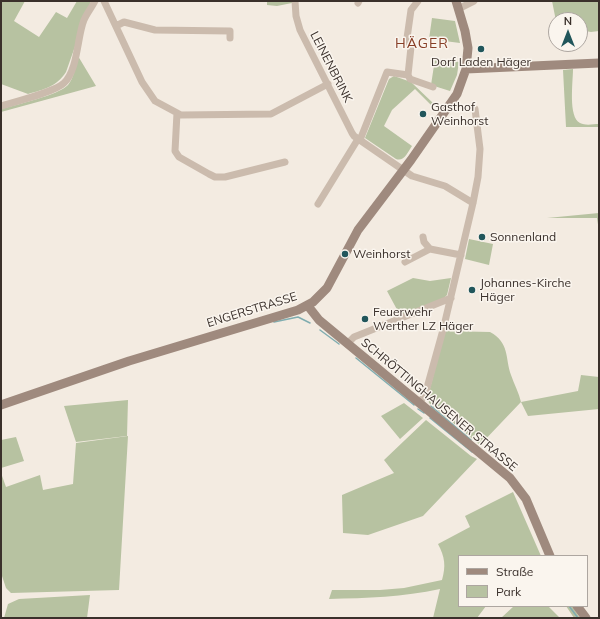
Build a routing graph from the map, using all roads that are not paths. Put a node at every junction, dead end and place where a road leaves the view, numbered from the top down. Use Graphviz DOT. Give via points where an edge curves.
graph roads {
  1 [pos="95,1"];
  2 [pos="104,1"];
  3 [pos="295,1"];
  4 [pos="418,1"];
  5 [pos="474,1"];
  6 [pos="457,5"];
  7 [pos="116,26"];
  8 [pos="230,38"];
  9 [pos="599,63"];
  10 [pos="466,69"];
  11 [pos="408,75"];
  12 [pos="328,84"];
  13 [pos="433,87"];
  14 [pos="1,106"];
  15 [pos="476,109"];
  16 [pos="177,113"];
  17 [pos="359,140"];
  18 [pos="285,162"];
  19 [pos="404,170"];
  20 [pos="473,203"];
  21 [pos="318,204"];
  22 [pos="423,237"];
  23 [pos="430,249"];
  24 [pos="461,255"];
  25 [pos="405,262"];
  26 [pos="451,298"];
  27 [pos="308,306"];
  28 [pos="347,344"];
  29 [pos="419,403"];
  30 [pos="1,405"];
  31 [pos="550,555"];
  32 [pos="578,607"];
  33 [pos="586,618"];
  1 -- 14 [label="street" via="84,20 76,56 64,83 55,89"];
  2 -- 7 [label="street"];
  3 -- 12 [label="street, LEINENBRINK" via="300,30"];
  4 -- 11 [label="street" via="411,10 407,38 411,47"];
  5 -- 6 [label="street"];
  6 -- 10 [label="main road, ENGERSTRASSE" via="468,41"];
  7 -- 8 [label="street" via="124,22 155,30 230,31"];
  7 -- 16 [label="street" via="142,82 155,102"];
  9 -- 10 [label="main road"];
  10 -- 19 [label="main road, ENGERSTRASSE" via="451,104"];
  11 -- 13 [label="street" via="410,80"];
  11 -- 17 [label="street" via="387,72"];
  12 -- 16 [label="street" via="271,114"];
  12 -- 17 [label="street, LEINENBRINK" via="352,133"];
  15 -- 20 [label="street" via="480,149"];
  16 -- 18 [label="street" via="175,151 179,157 209,174 225,176"];
  17 -- 19 [label="street, LEINENBRINK"];
  17 -- 21 [label="street"];
  19 -- 20 [label="street, LEINENBRINK" via="414,178 449,188"];
  19 -- 27 [label="main road, ENGERSTRASSE" via="358,230 327,288"];
  20 -- 24 [label="street"];
  22 -- 23 [label="street"];
  23 -- 24 [label="street"];
  23 -- 25 [label="street"];
  24 -- 26 [label="street"];
  26 -- 28 [label="street" via="354,337"];
  26 -- 29 [label="street" via="425,395"];
  27 -- 28 [label="main road, SCHRÖTTINGHAUSENER STRASSE" via="319,320"];
  27 -- 30 [label="main road, ENGERSTRASSE" via="129,361"];
  28 -- 29 [label="main road, SCHRÖTTINGHAUSENER STRASSE"];
  29 -- 31 [label="main road, SCHRÖTTINGHAUSENER STRASSE" via="518,487 526,499"];
  32 -- 33 [label="main road"];
}
